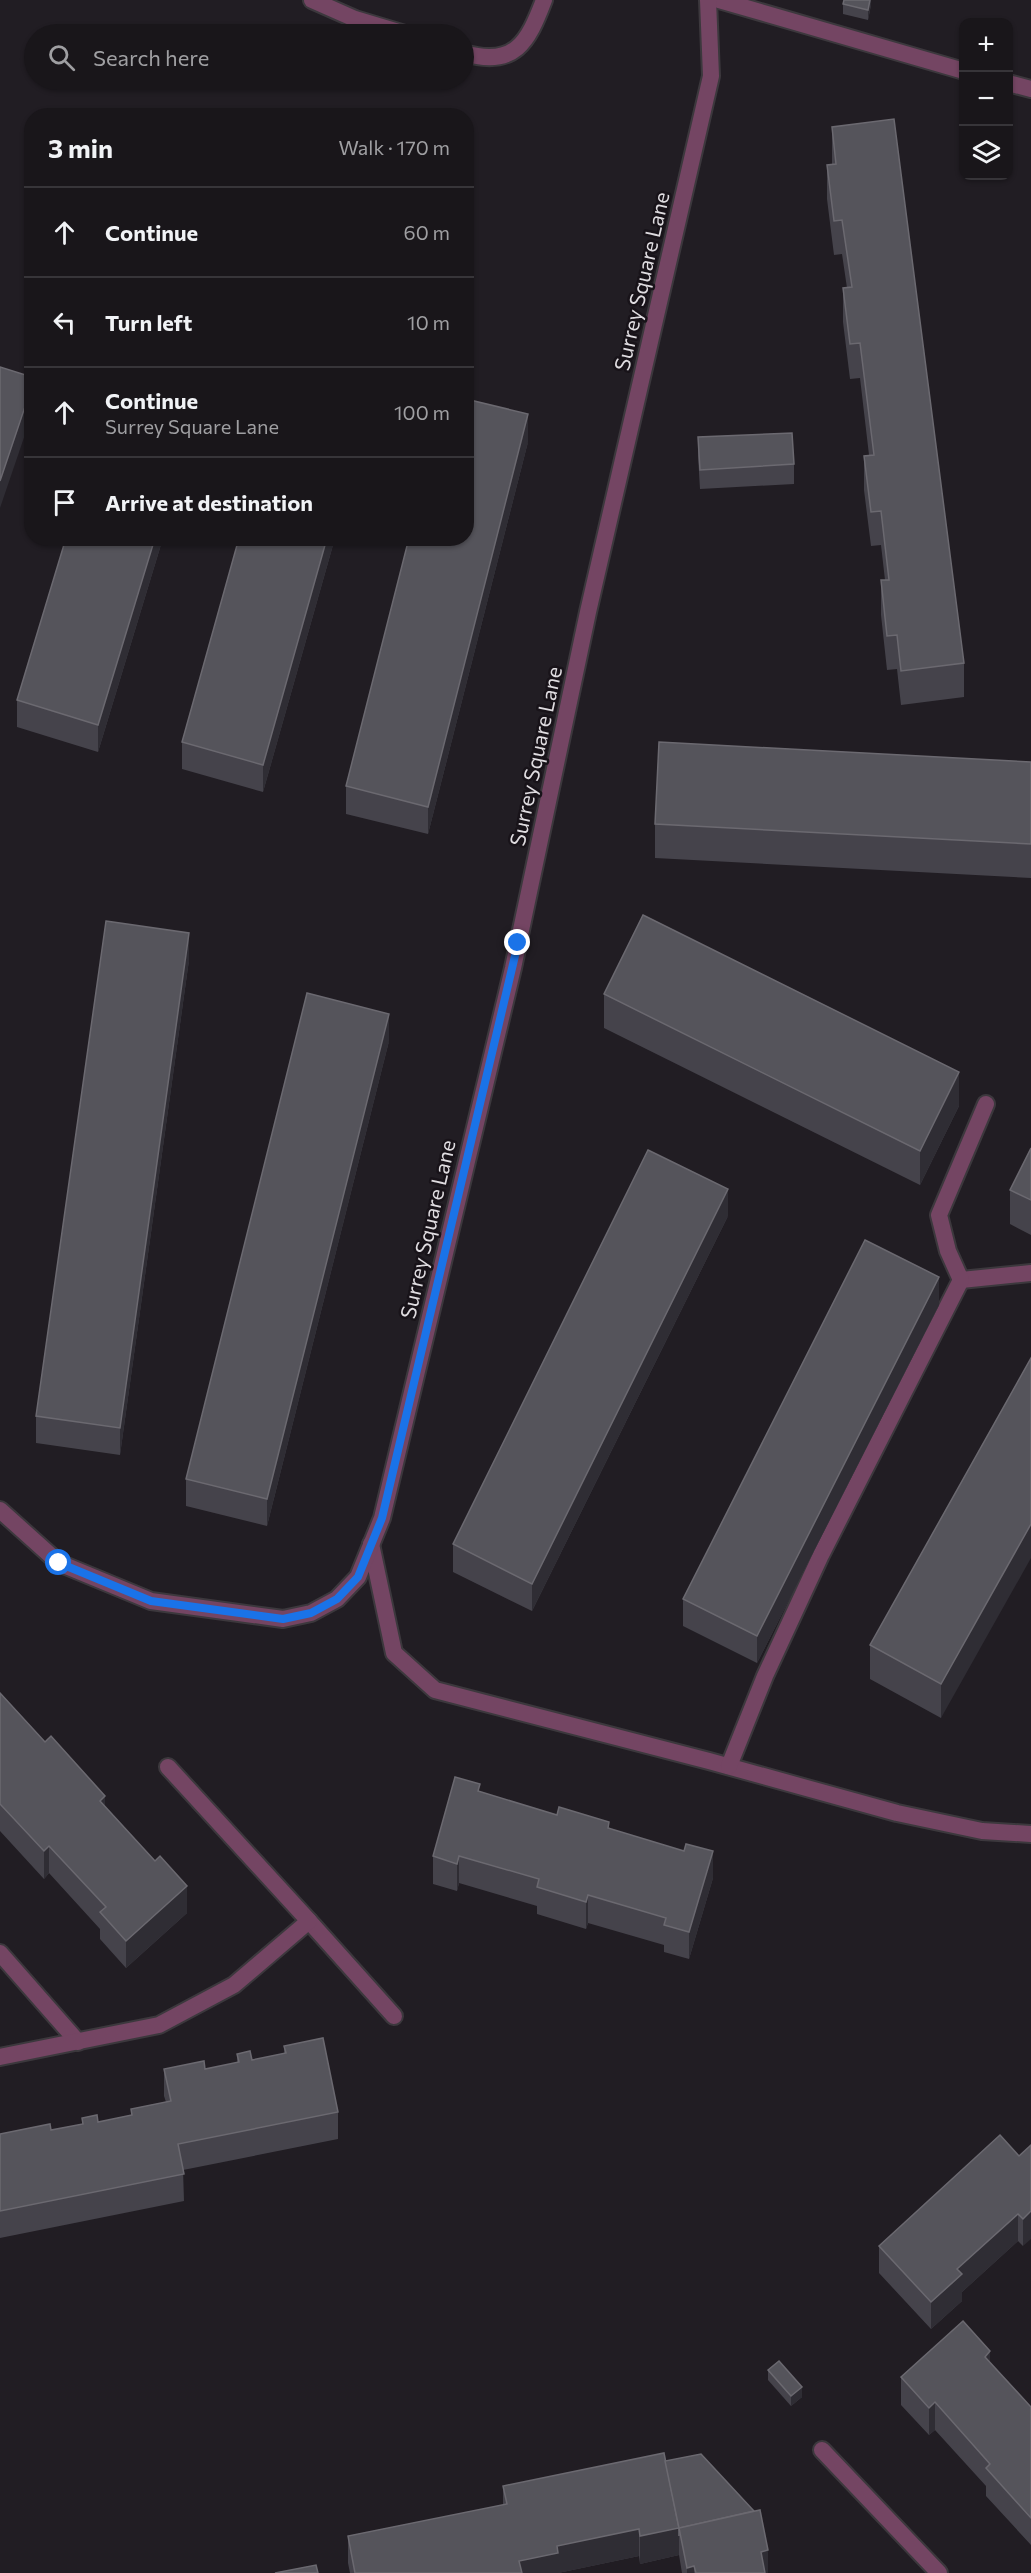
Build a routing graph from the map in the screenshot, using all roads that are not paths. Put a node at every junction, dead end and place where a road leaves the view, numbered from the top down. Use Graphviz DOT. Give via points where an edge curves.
graph roads {
  1 [pos="312,0"];
  2 [pos="544,0"];
  3 [pos="708,0"];
  4 [pos="719,0"];
  5 [pos="372,24"];
  6 [pos="474,54"];
  7 [pos="959,70"];
  8 [pos="1013,84"];
  9 [pos="1031,89"];
  10 [pos="986,1104"];
  11 [pos="1031,1273"];
  12 [pos="961,1280"];
  13 [pos="0,1510"];
  14 [pos="371,1544"];
  15 [pos="729,1766"];
  16 [pos="168,1767"];
  17 [pos="1031,1834"];
  18 [pos="309,1921"];
  19 [pos="0,1953"];
  20 [pos="394,2016"];
  21 [pos="78,2042"];
  22 [pos="0,2057"];
  23 [pos="822,2450"];
  24 [pos="939,2573"];
  1 -- 5 [label="street"];
  2 -- 6 [label="street" via="532,32 516,51 496,57"];
  3 -- 14 [label="street, Surrey Square Lane" via="711,76 588,612 513,968 382,1518"];
  4 -- 7 [label="street"];
  8 -- 9 [label="street"];
  10 -- 12 [label="street" via="939,1215 948,1251"];
  11 -- 12 [label="street"];
  12 -- 15 [label="street" via="821,1555"];
  13 -- 14 [label="street, Surrey Square Lane" via="59,1563 151,1601 283,1619 311,1613 337,1599 358,1577"];
  14 -- 15 [label="street" via="394,1653 435,1690"];
  15 -- 17 [label="street" via="897,1813 982,1831"];
  16 -- 18 [label="street"];
  18 -- 20 [label="street"];
  18 -- 21 [label="street" via="234,1985 159,2025"];
  19 -- 21 [label="street"];
  21 -- 22 [label="street"];
  23 -- 24 [label="street"];
}
